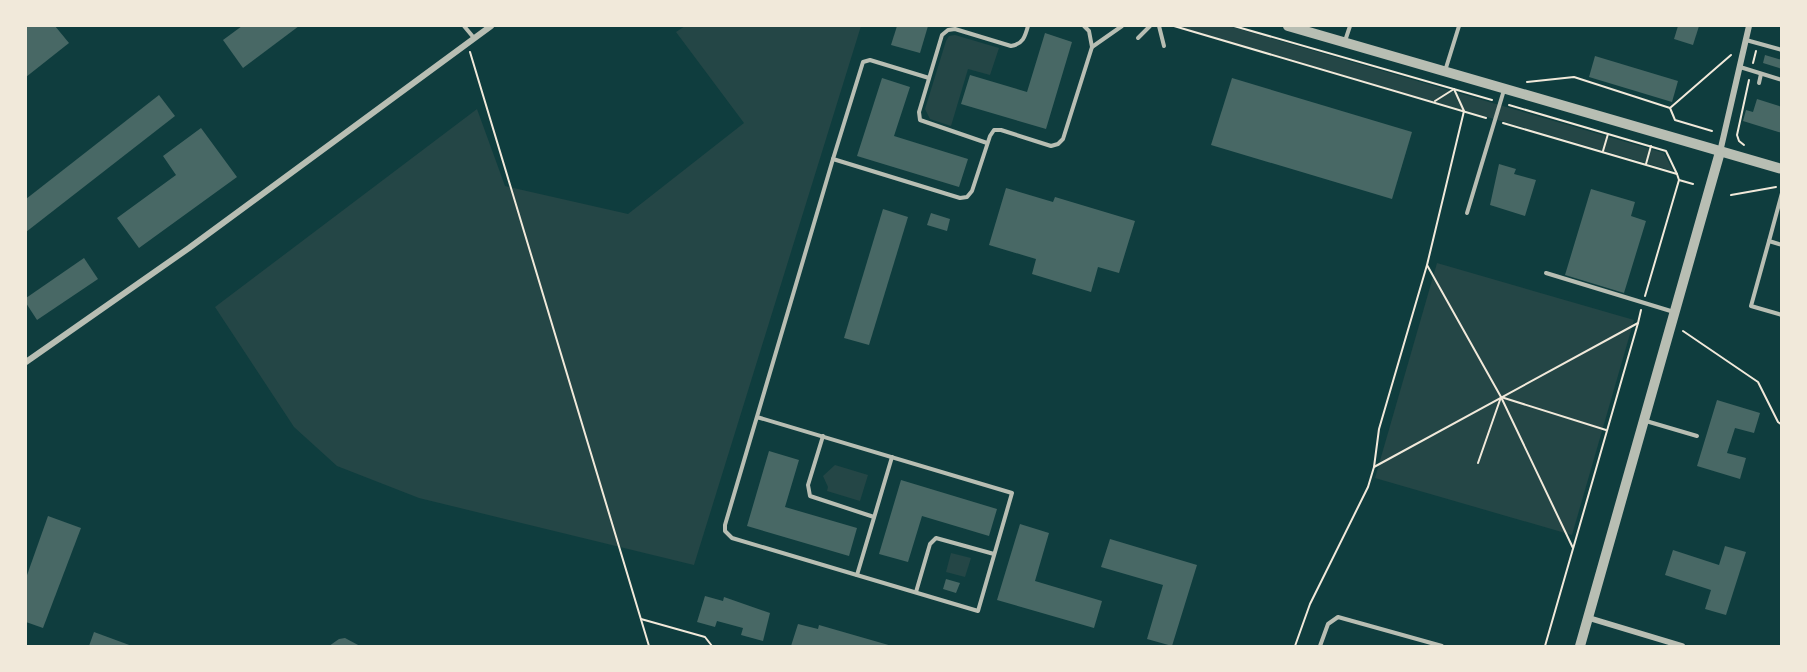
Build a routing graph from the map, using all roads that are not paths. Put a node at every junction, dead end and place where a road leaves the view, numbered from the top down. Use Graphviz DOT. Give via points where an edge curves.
graph roads {
  1 [pos="464,26"];
  2 [pos="491,26"];
  3 [pos="1028,26"];
  4 [pos="1084,26"];
  5 [pos="1122,26"];
  6 [pos="1150,26"];
  7 [pos="1159,26"];
  8 [pos="1288,26"];
  9 [pos="1350,26"];
  10 [pos="1459,26"];
  11 [pos="1749,26"];
  12 [pos="475,38"];
  13 [pos="1138,38"];
  14 [pos="1746,40"];
  15 [pos="1345,42"];
  16 [pos="1164,46"];
  17 [pos="1092,47"];
  18 [pos="1782,50"];
  19 [pos="1740,68"];
  20 [pos="1445,72"];
  21 [pos="1761,74"];
  22 [pos="929,78"];
  23 [pos="1782,80"];
  24 [pos="1759,82"];
  25 [pos="1504,89"];
  26 [pos="987,143"];
  27 [pos="1720,152"];
  28 [pos="833,159"];
  29 [pos="1782,169"];
  30 [pos="1782,191"];
  31 [pos="1467,213"];
  32 [pos="1769,241"];
  33 [pos="1782,245"];
  34 [pos="1546,273"];
  35 [pos="1677,313"];
  36 [pos="1782,315"];
  37 [pos="26,362"];
  38 [pos="757,417"];
  39 [pos="1646,421"];
  40 [pos="823,436"];
  41 [pos="1697,436"];
  42 [pos="892,457"];
  43 [pos="874,517"];
  44 [pos="994,554"];
  45 [pos="857,575"];
  46 [pos="916,592"];
  47 [pos="1589,618"];
  48 [pos="1320,646"];
  49 [pos="1442,646"];
  50 [pos="1580,646"];
  51 [pos="1682,646"];
  1 -- 12 [label="lane"];
  2 -- 12 [label="street"];
  3 -- 22 [label="lane" via="1019,45 1011,46 948,30 942,35"];
  4 -- 17 [label="lane"];
  5 -- 17 [label="lane"];
  6 -- 13 [label="lane"];
  7 -- 16 [label="lane"];
  8 -- 15 [label="street"];
  9 -- 15 [label="lane"];
  10 -- 20 [label="lane"];
  11 -- 14 [label="street"];
  12 -- 37 [label="street"];
  14 -- 18 [label="lane"];
  14 -- 19 [label="street"];
  15 -- 20 [label="street"];
  17 -- 26 [label="lane" via="1058,144 1051,146 1001,130 994,130"];
  19 -- 21 [label="lane"];
  19 -- 27 [label="street"];
  20 -- 25 [label="street"];
  21 -- 23 [label="lane"];
  21 -- 24 [label="lane"];
  22 -- 26 [label="lane" via="920,120"];
  22 -- 28 [label="lane" via="870,60 862,62"];
  25 -- 27 [label="street"];
  25 -- 31 [label="lane"];
  26 -- 28 [label="lane" via="972,191 960,198"];
  27 -- 29 [label="street"];
  27 -- 35 [label="street"];
  28 -- 38 [label="lane"];
  30 -- 32 [label="lane"];
  32 -- 33 [label="lane"];
  32 -- 36 [label="lane" via="1751,306"];
  34 -- 35 [label="lane"];
  35 -- 39 [label="street"];
  38 -- 40 [label="lane"];
  38 -- 45 [label="lane" via="725,525 728,536"];
  39 -- 41 [label="lane"];
  39 -- 47 [label="street"];
  40 -- 42 [label="lane"];
  40 -- 43 [label="lane" via="808,485 810,496"];
  42 -- 43 [label="lane"];
  42 -- 44 [label="lane" via="1012,493"];
  43 -- 45 [label="lane"];
  44 -- 46 [label="lane" via="936,538 930,544"];
  44 -- 46 [label="lane" via="978,610"];
  45 -- 46 [label="lane"];
  47 -- 50 [label="street"];
  47 -- 51 [label="street"];
  48 -- 49 [label="lane" via="1328,624 1338,617"];
}
